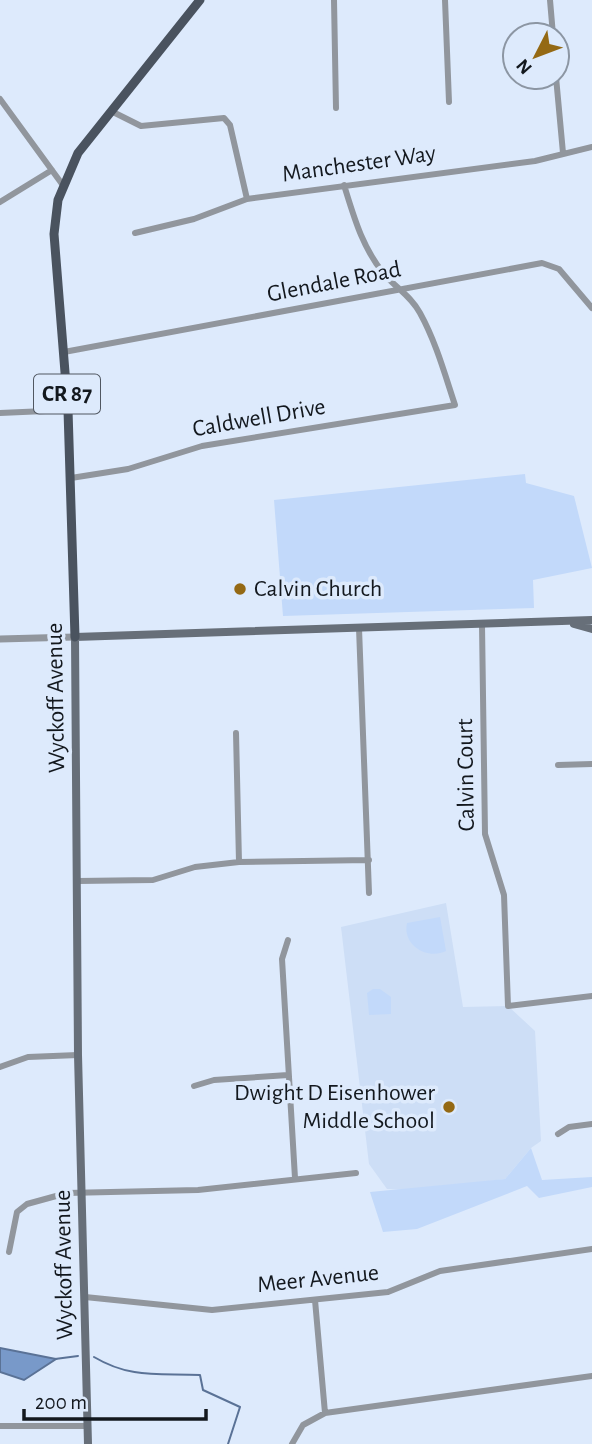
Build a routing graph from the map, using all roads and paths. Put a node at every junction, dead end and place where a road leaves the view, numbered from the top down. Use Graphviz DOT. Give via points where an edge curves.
graph roads {
  1 [pos="200,0"];
  2 [pos="334,0"];
  3 [pos="445,0"];
  4 [pos="550,0"];
  5 [pos="552,21"];
  6 [pos="557,91"];
  7 [pos="0,99"];
  8 [pos="449,102"];
  9 [pos="336,108"];
  10 [pos="113,112"];
  11 [pos="592,147"];
  12 [pos="563,153"];
  13 [pos="52,170"];
  14 [pos="62,184"];
  15 [pos="344,185"];
  16 [pos="247,199"];
  17 [pos="0,202"];
  18 [pos="135,233"];
  19 [pos="400,289"];
  20 [pos="592,308"];
  21 [pos="64,352"];
  22 [pos="68,411"];
  23 [pos="0,413"];
  24 [pos="71,478"];
  25 [pos="592,620"];
  26 [pos="554,622"];
  27 [pos="482,625"];
  28 [pos="359,628"];
  29 [pos="592,629"];
  30 [pos="75,636"];
  31 [pos="0,639"];
  32 [pos="236,733"];
  33 [pos="592,764"];
  34 [pos="558,765"];
  35 [pos="369,860"];
  36 [pos="239,862"];
  37 [pos="78,881"];
  38 [pos="369,893"];
  39 [pos="288,940"];
  40 [pos="592,996"];
  41 [pos="78,1055"];
  42 [pos="0,1067"];
  43 [pos="288,1075"];
  44 [pos="194,1086"];
  45 [pos="592,1124"];
  46 [pos="558,1133"];
  47 [pos="356,1173"];
  48 [pos="295,1178"];
  49 [pos="82,1191"];
  50 [pos="592,1249"];
  51 [pos="9,1252"];
  52 [pos="85,1297"];
  53 [pos="315,1300"];
  54 [pos="592,1376"];
  55 [pos="325,1413"];
  56 [pos="0,1426"];
  57 [pos="87,1426"];
  58 [pos="88,1444"];
  59 [pos="292,1444"];
  1 -- 10 [label="main road, Wyckoff Avenue / CR 87"];
  2 -- 9 [label="street"];
  3 -- 8 [label="street"];
  4 -- 5 [label="street"];
  6 -- 12 [label="street"];
  7 -- 13 [label="street"];
  10 -- 14 [label="main road, Wyckoff Avenue / CR 87" via="78,153"];
  10 -- 16 [label="street" via="141,126 224,118 230,124"];
  11 -- 12 [label="street, Manchester Way"];
  12 -- 15 [label="street, Manchester Way" via="535,161"];
  13 -- 14 [label="street"];
  13 -- 17 [label="street"];
  14 -- 21 [label="main road, Wyckoff Avenue / CR 87" via="54,234"];
  15 -- 16 [label="street, Manchester Way"];
  15 -- 19 [label="street" via="367,250"];
  16 -- 18 [label="street, Manchester Way" via="194,219"];
  19 -- 20 [label="street, Glendale Road" via="548,263 569,277"];
  19 -- 21 [label="street, Glendale Road"];
  19 -- 24 [label="street, Caldwell Drive" via="431,334 455,405 202,446 128,469"];
  21 -- 22 [label="main road, Wyckoff Avenue / CR 87"];
  22 -- 23 [label="street"];
  22 -- 24 [label="main road, Wyckoff Avenue / CR 87"];
  24 -- 30 [label="main road, Wyckoff Avenue / CR 87"];
  25 -- 26 [label="main road"];
  26 -- 27 [label="main road"];
  26 -- 29 [label="main road"];
  27 -- 28 [label="main road"];
  27 -- 40 [label="street, Calvin Court" via="485,834 504,895 508,1006"];
  28 -- 30 [label="main road"];
  28 -- 35 [label="street"];
  30 -- 31 [label="street"];
  30 -- 37 [label="main road, Wyckoff Avenue / CR 87"];
  32 -- 36 [label="street"];
  33 -- 34 [label="street"];
  35 -- 36 [label="street"];
  35 -- 38 [label="street"];
  36 -- 37 [label="street" via="195,867 153,880"];
  37 -- 41 [label="main road, Wyckoff Avenue / CR 87"];
  39 -- 43 [label="street" via="282,959"];
  41 -- 42 [label="street" via="28,1057"];
  41 -- 49 [label="main road, Wyckoff Avenue / CR 87"];
  43 -- 44 [label="street" via="215,1080"];
  43 -- 48 [label="street"];
  45 -- 46 [label="street"];
  47 -- 48 [label="street"];
  48 -- 49 [label="street" via="198,1190"];
  49 -- 51 [label="street" via="22,1208 14,1217"];
  49 -- 52 [label="main road, Wyckoff Avenue / CR 87"];
  50 -- 53 [label="street, Meer Avenue" via="440,1271 388,1292"];
  52 -- 53 [label="street, Meer Avenue" via="198,1310"];
  52 -- 57 [label="main road, Wyckoff Avenue / CR 87"];
  53 -- 55 [label="street"];
  54 -- 55 [label="street"];
  55 -- 59 [label="street" via="303,1425"];
  56 -- 57 [label="street"];
  57 -- 58 [label="main road, Wyckoff Avenue / CR 87"];
}
